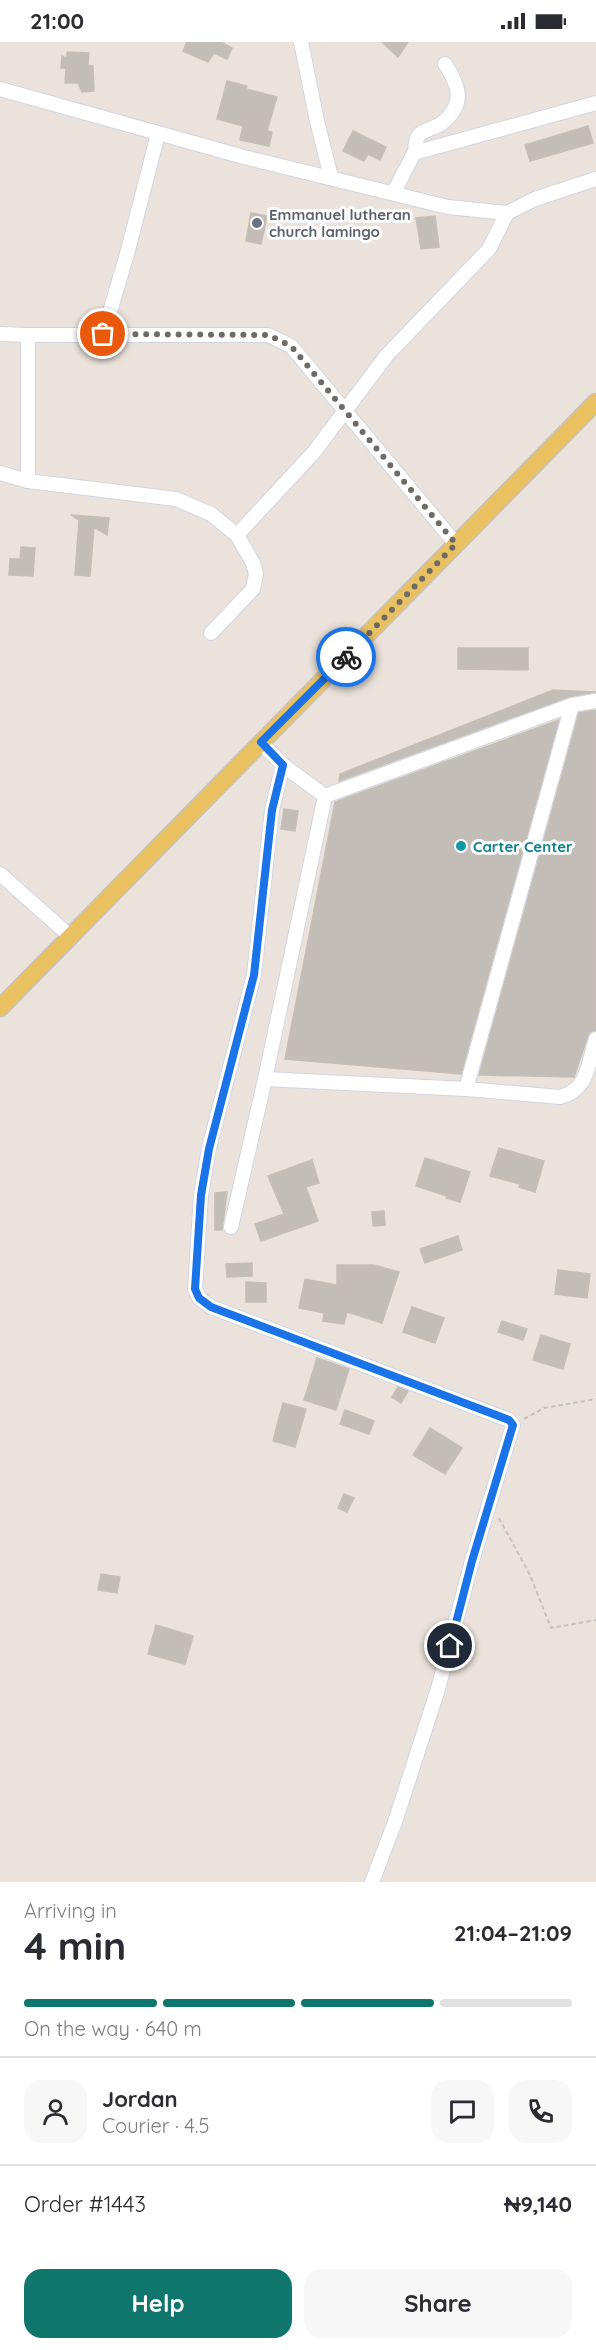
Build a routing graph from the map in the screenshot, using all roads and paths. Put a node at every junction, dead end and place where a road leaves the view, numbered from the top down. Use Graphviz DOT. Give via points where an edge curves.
graph roads {
  1 [pos="301,42"];
  2 [pos="445,64"];
  3 [pos="0,89"];
  4 [pos="596,103"];
  5 [pos="158,134"];
  6 [pos="416,152"];
  7 [pos="331,177"];
  8 [pos="596,179"];
  9 [pos="394,192"];
  10 [pos="507,213"];
  11 [pos="0,334"];
  12 [pos="103,334"];
  13 [pos="28,335"];
  14 [pos="596,402"];
  15 [pos="345,411"];
  16 [pos="0,473"];
  17 [pos="28,481"];
  18 [pos="237,535"];
  19 [pos="456,544"];
  20 [pos="212,633"];
  21 [pos="596,701"];
  22 [pos="572,705"];
  23 [pos="261,742"];
  24 [pos="283,765"];
  25 [pos="325,796"];
  26 [pos="0,874"];
  27 [pos="71,937"];
  28 [pos="0,1008"];
  29 [pos="596,1039"];
  30 [pos="265,1079"];
  31 [pos="466,1089"];
  32 [pos="231,1227"];
  33 [pos="596,1399"];
  34 [pos="513,1425"];
  35 [pos="490,1503"];
  36 [pos="596,1620"];
  37 [pos="372,1882"];
  1 -- 7 [label="street"];
  2 -- 6 [label="street" via="457,82 456,104 441,124 420,134"];
  3 -- 5 [label="street"];
  4 -- 6 [label="street"];
  5 -- 7 [label="street"];
  5 -- 12 [label="street"];
  6 -- 9 [label="street"];
  7 -- 9 [label="street"];
  8 -- 10 [label="street"];
  9 -- 10 [label="street" via="448,207"];
  10 -- 15 [label="street" via="489,249 387,355"];
  11 -- 13 [label="street"];
  12 -- 13 [label="street"];
  12 -- 15 [label="street" via="268,335 291,346"];
  13 -- 17 [label="street"];
  14 -- 19 [label="main road"];
  15 -- 18 [label="street" via="314,452"];
  15 -- 19 [label="street"];
  16 -- 17 [label="street"];
  17 -- 18 [label="street" via="176,499 212,514"];
  18 -- 20 [label="street" via="253,562 253,589"];
  19 -- 23 [label="main road"];
  21 -- 22 [label="street"];
  22 -- 25 [label="street"];
  22 -- 31 [label="street"];
  23 -- 24 [label="street"];
  23 -- 27 [label="main road"];
  24 -- 25 [label="street"];
  24 -- 34 [label="street" via="272,810 254,975 201,1195 195,1289 211,1307 509,1420"];
  25 -- 30 [label="street"];
  26 -- 27 [label="street"];
  27 -- 28 [label="main road"];
  29 -- 31 [label="street" via="582,1084 572,1094 545,1097"];
  30 -- 31 [label="street"];
  30 -- 32 [label="street"];
  33 -- 34 [label="path" via="544,1408"];
  34 -- 35 [label="street"];
  35 -- 36 [label="path" via="530,1575 551,1628"];
  35 -- 37 [label="street" via="438,1689"];
}
